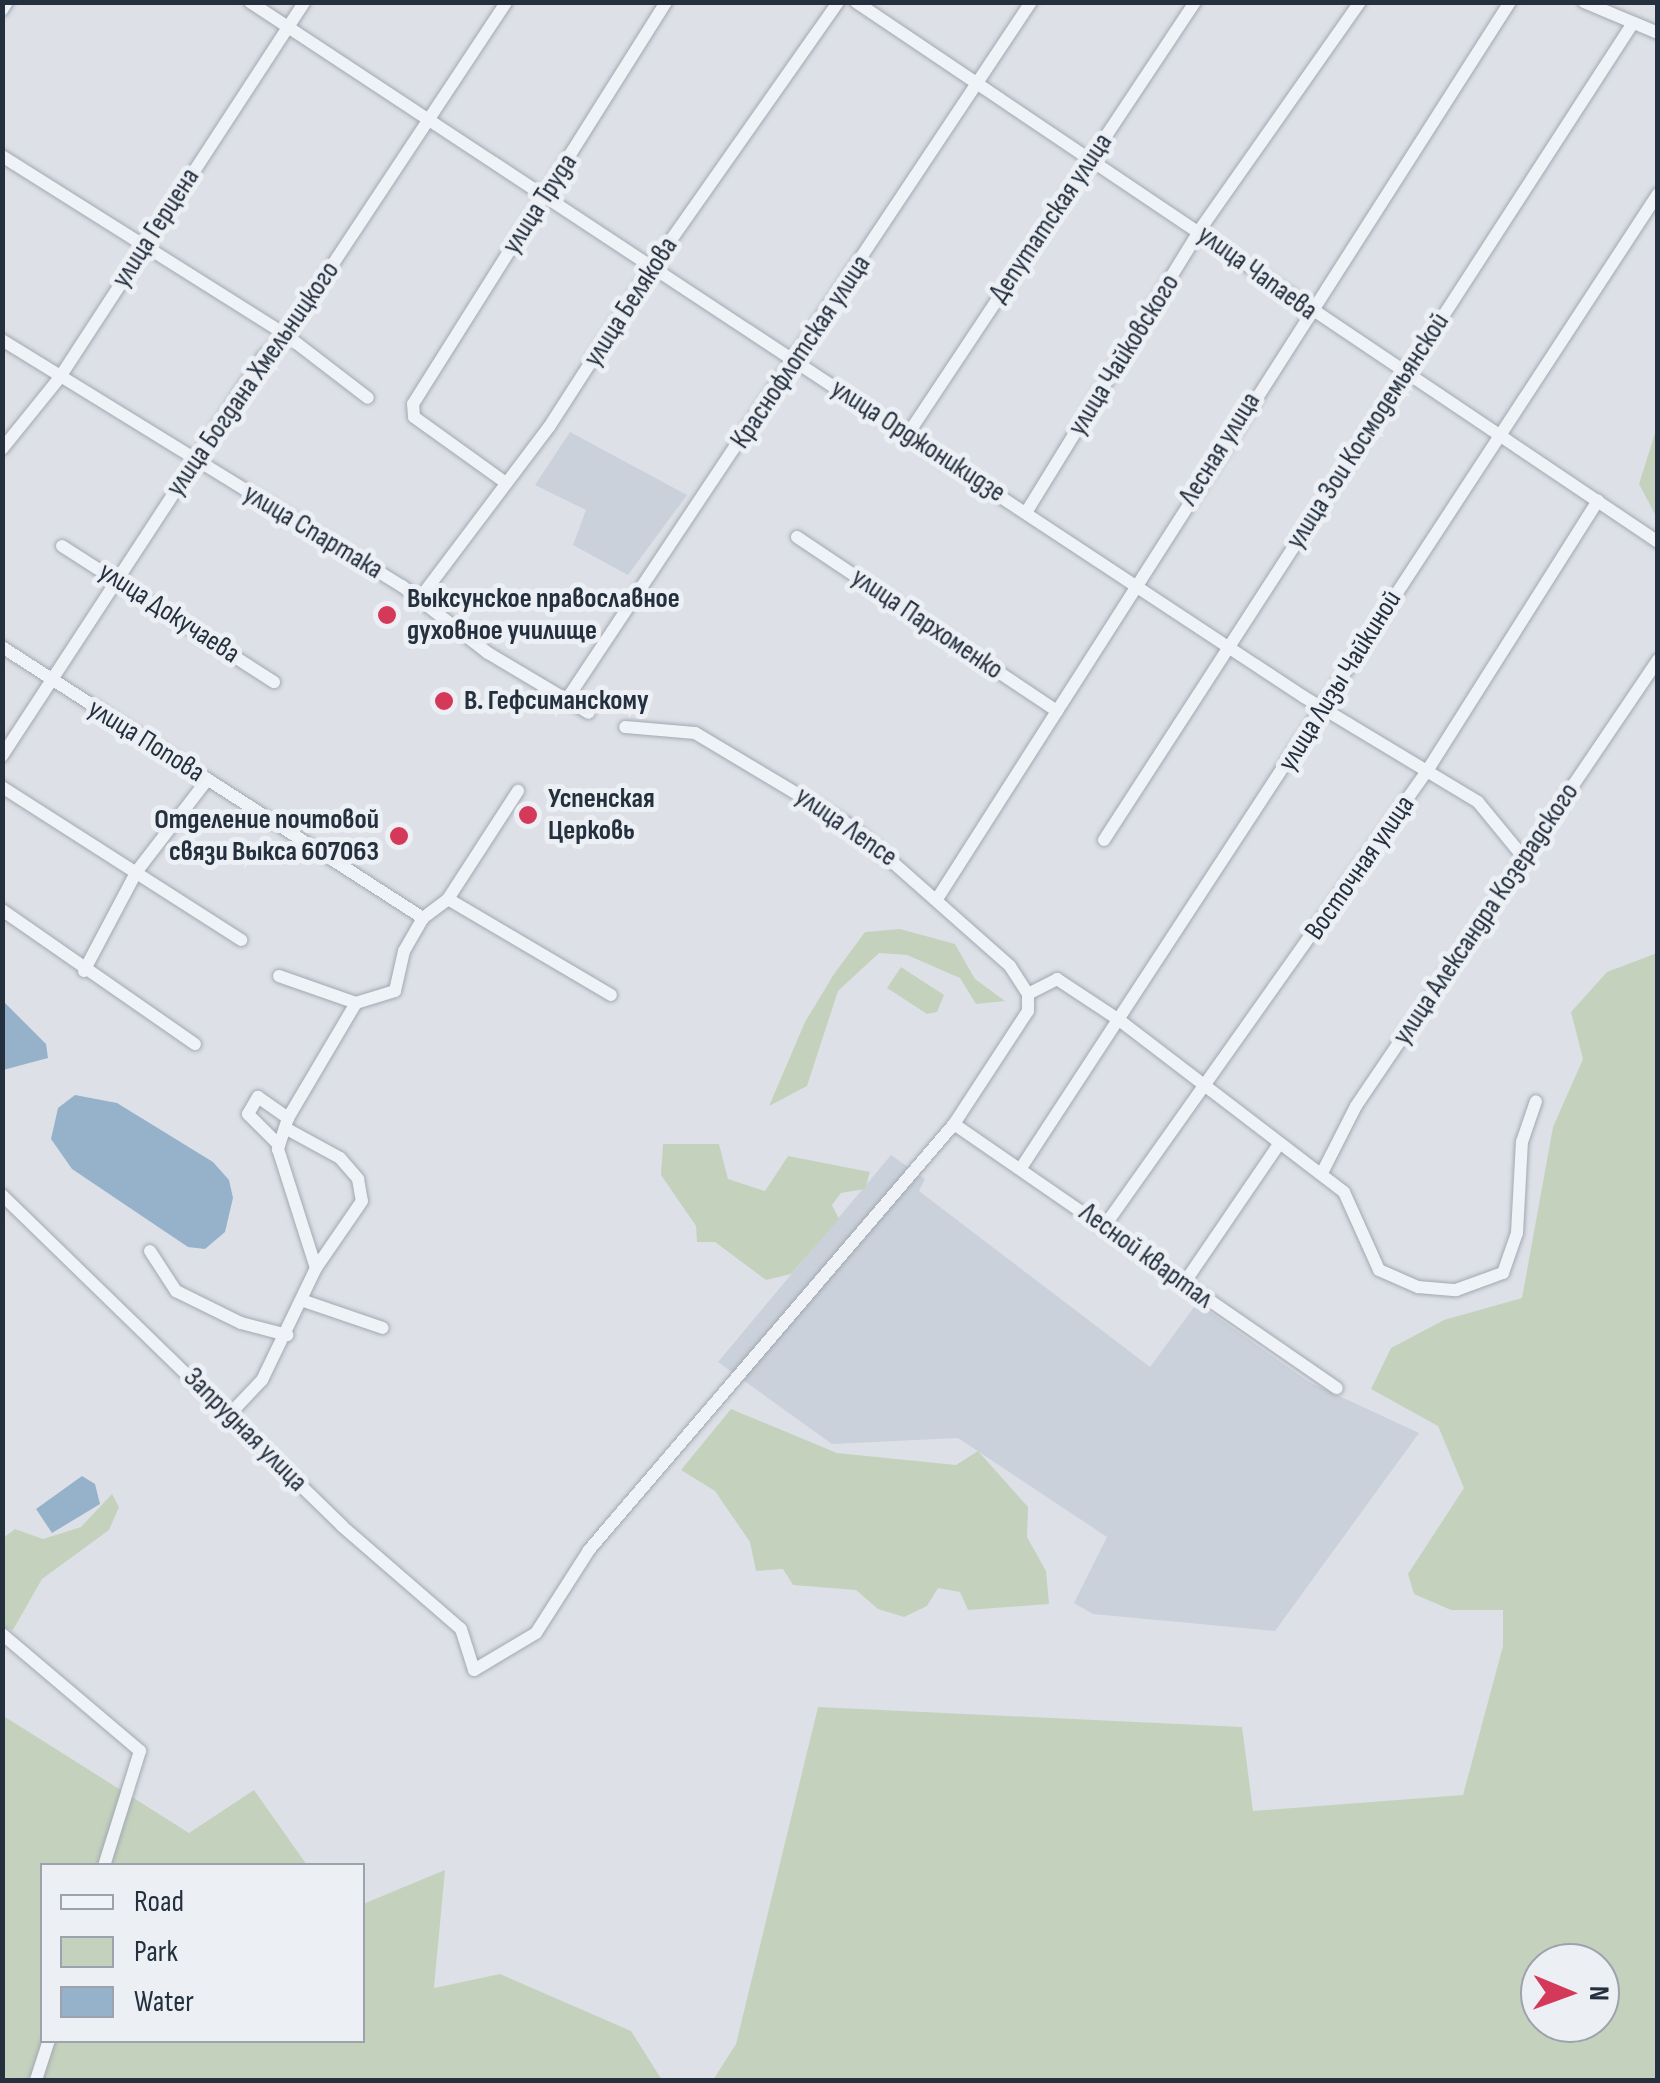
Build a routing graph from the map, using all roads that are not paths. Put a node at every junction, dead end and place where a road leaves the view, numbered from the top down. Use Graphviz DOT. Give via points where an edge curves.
graph roads {
  1 [pos="7,2"];
  2 [pos="250,2"];
  3 [pos="304,2"];
  4 [pos="506,2"];
  5 [pos="666,2"];
  6 [pos="838,2"];
  7 [pos="856,2"];
  8 [pos="1031,2"];
  9 [pos="1195,2"];
  10 [pos="1360,2"];
  11 [pos="1510,2"];
  12 [pos="1584,2"];
  13 [pos="2,10"];
  14 [pos="1633,22"];
  15 [pos="288,26"];
  16 [pos="1658,33"];
  17 [pos="980,82"];
  18 [pos="430,119"];
  19 [pos="2,156"];
  20 [pos="1092,157"];
  21 [pos="1658,194"];
  22 [pos="546,198"];
  23 [pos="1200,231"];
  24 [pos="144,245"];
  25 [pos="652,266"];
  26 [pos="1310,309"];
  27 [pos="286,335"];
  28 [pos="2,340"];
  29 [pos="794,362"];
  30 [pos="1404,374"];
  31 [pos="60,377"];
  32 [pos="368,398"];
  33 [pos="1500,432"];
  34 [pos="908,434"];
  35 [pos="2,449"];
  36 [pos="194,460"];
  37 [pos="506,483"];
  38 [pos="1598,500"];
  39 [pos="1027,512"];
  40 [pos="797,536"];
  41 [pos="1658,542"];
  42 [pos="62,546"];
  43 [pos="119,579"];
  44 [pos="1136,584"];
  45 [pos="420,598"];
  46 [pos="2,647"];
  47 [pos="1228,648"];
  48 [pos="1658,660"];
  49 [pos="51,682"];
  50 [pos="274,682"];
  51 [pos="567,698"];
  52 [pos="1322,708"];
  53 [pos="1057,711"];
  54 [pos="589,713"];
  55 [pos="624,727"];
  56 [pos="2,756"];
  57 [pos="1427,771"];
  58 [pos="207,780"];
  59 [pos="2,787"];
  60 [pos="518,791"];
  61 [pos="1104,840"];
  62 [pos="1524,858"];
  63 [pos="137,871"];
  64 [pos="937,898"];
  65 [pos="448,899"];
  66 [pos="2,910"];
  67 [pos="422,918"];
  68 [pos="240,940"];
  69 [pos="84,971"];
  70 [pos="279,976"];
  71 [pos="1028,994"];
  72 [pos="611,995"];
  73 [pos="356,1003"];
  74 [pos="1119,1020"];
  75 [pos="195,1044"];
  76 [pos="1206,1089"];
  77 [pos="1536,1101"];
  78 [pos="288,1124"];
  79 [pos="954,1124"];
  80 [pos="1279,1144"];
  81 [pos="279,1146"];
  82 [pos="1021,1168"];
  83 [pos="1322,1173"];
  84 [pos="2,1195"];
  85 [pos="1106,1224"];
  86 [pos="150,1251"];
  87 [pos="316,1268"];
  88 [pos="1187,1279"];
  89 [pos="304,1301"];
  90 [pos="383,1328"];
  91 [pos="286,1335"];
  92 [pos="1336,1388"];
  93 [pos="230,1414"];
  94 [pos="2,1634"];
  95 [pos="105,1863"];
  96 [pos="48,2043"];
  97 [pos="36,2080"];
  1 -- 13 [label="street"];
  2 -- 15 [label="street, улица Орджоникидзе"];
  3 -- 15 [label="street, улица Герцена"];
  4 -- 18 [label="street, улица Богдана Хмельницкого"];
  5 -- 22 [label="street, улица Труда"];
  6 -- 25 [label="street, улица Белякова"];
  7 -- 17 [label="street, улица Чапаева"];
  8 -- 17 [label="street, Краснофлотская улица"];
  9 -- 20 [label="street, Депутатская улица"];
  10 -- 23 [label="street, улица Чайковского"];
  11 -- 26 [label="street, Лесная улица"];
  12 -- 14 [label="street"];
  14 -- 16 [label="street"];
  14 -- 30 [label="street, улица Зои Космодемьянской"];
  15 -- 18 [label="street, улица Орджоникидзе"];
  15 -- 24 [label="street, улица Герцена"];
  17 -- 20 [label="street, улица Чапаева"];
  17 -- 29 [label="street, Краснофлотская улица"];
  18 -- 22 [label="street, улица Орджоникидзе"];
  18 -- 27 [label="street, улица Богдана Хмельницкого"];
  19 -- 24 [label="street"];
  20 -- 23 [label="street, улица Чапаева"];
  20 -- 34 [label="street, Депутатская улица"];
  21 -- 33 [label="street, улица Лизы Чайкиной"];
  22 -- 25 [label="street, улица Орджоникидзе"];
  22 -- 37 [label="street, улица Труда" via="412,404 414,417"];
  23 -- 26 [label="street, улица Чапаева"];
  23 -- 39 [label="street, улица Чайковского"];
  24 -- 27 [label="street"];
  24 -- 31 [label="street, улица Герцена"];
  25 -- 29 [label="street, улица Орджоникидзе"];
  25 -- 37 [label="street, улица Белякова"];
  26 -- 30 [label="street, улица Чапаева"];
  26 -- 44 [label="street, Лесная улица"];
  27 -- 32 [label="street"];
  27 -- 36 [label="street, улица Богдана Хмельницкого" via="262,358"];
  28 -- 31 [label="street, улица Спартака"];
  29 -- 34 [label="street, улица Орджоникидзе"];
  29 -- 51 [label="street, Краснофлотская улица"];
  30 -- 33 [label="street, улица Чапаева"];
  30 -- 47 [label="street, улица Зои Космодемьянской"];
  31 -- 35 [label="street, улица Герцена"];
  31 -- 36 [label="street, улица Спартака"];
  33 -- 38 [label="street, улица Чапаева"];
  33 -- 52 [label="street, улица Лизы Чайкиной"];
  34 -- 39 [label="street, улица Орджоникидзе"];
  36 -- 43 [label="street, улица Богдана Хмельницкого"];
  36 -- 45 [label="street, улица Спартака"];
  37 -- 45 [label="street, улица Белякова"];
  38 -- 41 [label="street, улица Чапаева"];
  38 -- 57 [label="street, Восточная улица"];
  39 -- 44 [label="street, улица Орджоникидзе"];
  40 -- 53 [label="street, улица Пархоменко"];
  42 -- 43 [label="street, улица Докучаева"];
  43 -- 49 [label="street, улица Богдана Хмельницкого"];
  43 -- 50 [label="street, улица Докучаева"];
  44 -- 47 [label="street, улица Орджоникидзе"];
  44 -- 53 [label="street, Лесная улица"];
  45 -- 51 [label="street, улица Спартака" via="504,664"];
  46 -- 49 [label="street, улица Попова"];
  47 -- 52 [label="street, улица Орджоникидзе"];
  47 -- 61 [label="street, улица Зои Космодемьянской"];
  48 -- 62 [label="street, улица Александра Козерадского"];
  49 -- 56 [label="street, улица Богдана Хмельницкого"];
  49 -- 58 [label="street, улица Попова"];
  51 -- 54 [label="street"];
  52 -- 57 [label="street, улица Орджоникидзе"];
  52 -- 74 [label="street, улица Лизы Чайкиной"];
  53 -- 64 [label="street, Лесная улица"];
  55 -- 64 [label="street, улица Лепсе" via="695,733 854,828"];
  57 -- 62 [label="street, улица Орджоникидзе" via="1478,802"];
  57 -- 76 [label="street, Восточная улица"];
  58 -- 63 [label="street"];
  58 -- 67 [label="street, улица Попова"];
  59 -- 63 [label="street"];
  60 -- 65 [label="street"];
  62 -- 83 [label="street, улица Александра Козерадского" via="1356,1106"];
  63 -- 68 [label="street"];
  63 -- 69 [label="street"];
  64 -- 71 [label="street, улица Лепсе" via="1010,966"];
  65 -- 67 [label="street"];
  65 -- 72 [label="street"];
  66 -- 69 [label="street"];
  67 -- 73 [label="street" via="404,951 395,991"];
  69 -- 75 [label="street"];
  70 -- 73 [label="street"];
  71 -- 74 [label="street" via="1058,979"];
  71 -- 79 [label="street" via="1024,1022"];
  73 -- 78 [label="street"];
  74 -- 76 [label="street"];
  74 -- 82 [label="street, улица Лизы Чайкиной"];
  76 -- 80 [label="street"];
  76 -- 85 [label="street, Восточная улица" via="1188,1102"];
  77 -- 83 [label="street" via="1522,1142 1517,1234 1504,1273 1456,1290 1418,1287 1379,1270 1344,1192"];
  78 -- 81 [label="street"];
  78 -- 81 [label="street" via="258,1097 248,1114"];
  78 -- 87 [label="street" via="340,1158 358,1179 362,1201"];
  79 -- 82 [label="street, Лесной квартал"];
  79 -- 93 [label="street, Запрудная улица" via="590,1550 548,1622 474,1670 460,1629"];
  80 -- 83 [label="street"];
  80 -- 88 [label="street"];
  81 -- 87 [label="street"];
  82 -- 85 [label="street, Лесной квартал"];
  84 -- 93 [label="street, Запрудная улица"];
  85 -- 88 [label="street, Лесной квартал"];
  86 -- 91 [label="street" via="176,1291"];
  87 -- 89 [label="street"];
  88 -- 92 [label="street, Лесной квартал" via="1198,1295"];
  89 -- 90 [label="street"];
  89 -- 91 [label="street"];
  91 -- 93 [label="street" via="262,1380"];
  94 -- 95 [label="street" via="140,1751"];
  96 -- 97 [label="street"];
}
